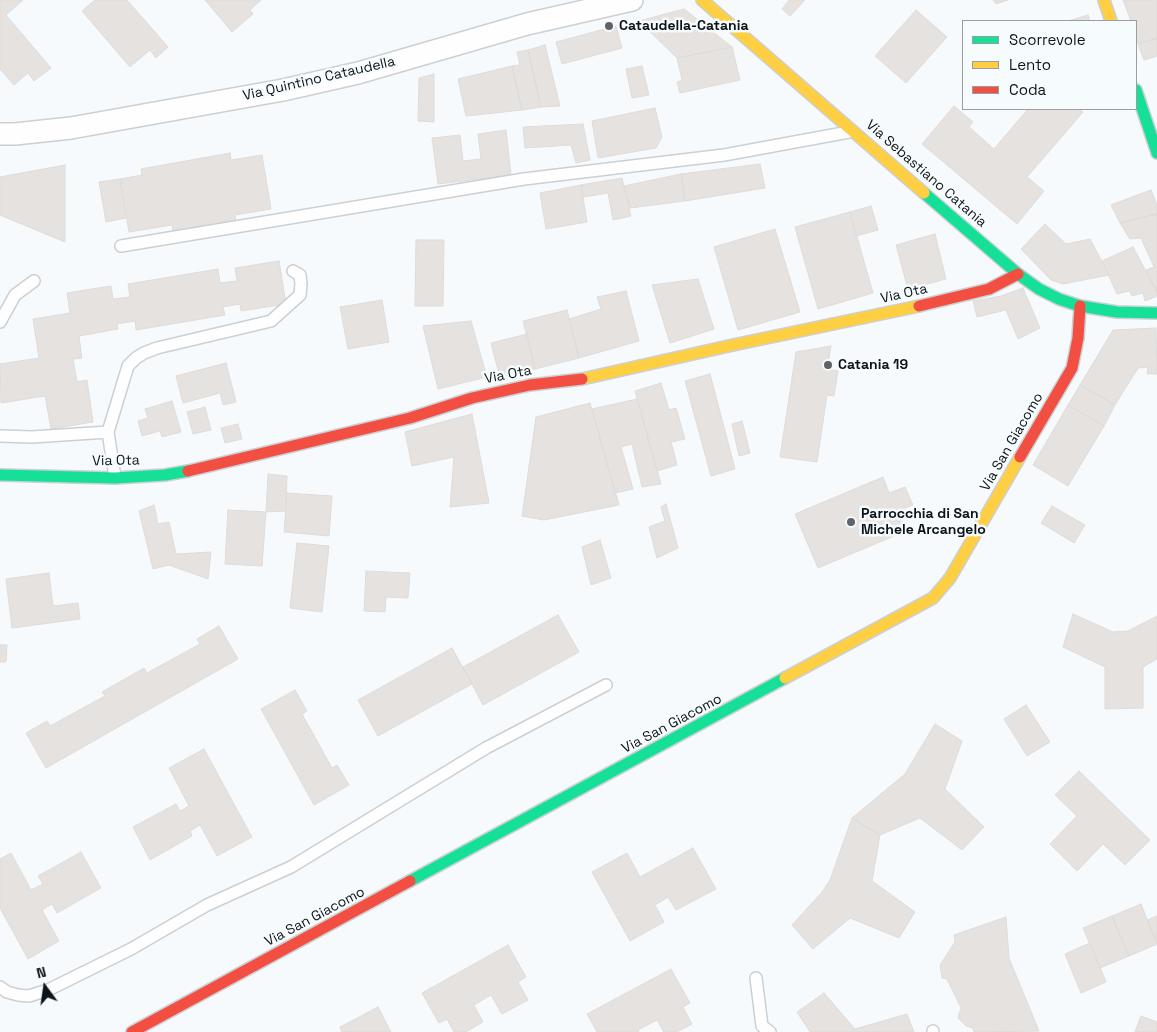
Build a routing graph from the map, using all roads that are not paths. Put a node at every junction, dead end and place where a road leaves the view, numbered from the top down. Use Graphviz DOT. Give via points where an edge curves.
graph roads {
  1 [pos="632,0"];
  2 [pos="702,0"];
  3 [pos="1104,0"];
  4 [pos="1111,20"];
  5 [pos="1137,93"];
  6 [pos="853,131"];
  7 [pos="0,134"];
  8 [pos="1157,153"];
  9 [pos="121,246"];
  10 [pos="294,270"];
  11 [pos="1018,274"];
  12 [pos="34,282"];
  13 [pos="1080,306"];
  14 [pos="1157,313"];
  15 [pos="0,322"];
  16 [pos="108,432"];
  17 [pos="0,436"];
  18 [pos="0,475"];
  19 [pos="115,478"];
  20 [pos="606,685"];
  21 [pos="756,978"];
  22 [pos="0,987"];
  23 [pos="132,1032"];
  24 [pos="770,1032"];
  1 -- 7 [label="street, Via Quintino Cataudella" via="527,24 358,73 283,90 71,128"];
  2 -- 6 [label="street, Via Sebastiano Catania"];
  3 -- 4 [label="street"];
  5 -- 8 [label="street"];
  6 -- 9 [label="lane" via="724,155 524,179"];
  6 -- 11 [label="street, Via Sebastiano Catania"];
  10 -- 16 [label="lane" via="300,275 300,295 271,321 156,348 136,358 128,366"];
  11 -- 13 [label="street, Via Sebastiano Catania" via="1046,292"];
  11 -- 19 [label="street, Via Ota" via="989,289 896,312 584,379 530,385 472,398 410,418 205,468 165,475"];
  12 -- 15 [label="lane" via="15,294"];
  13 -- 14 [label="street, Via Sebastiano Catania" via="1117,312"];
  13 -- 23 [label="street, Via San Giacomo" via="1072,368 950,578 933,598"];
  16 -- 17 [label="lane"];
  16 -- 19 [label="lane"];
  18 -- 19 [label="street, Via Ota"];
  20 -- 22 [label="lane" via="486,748 291,867 207,905 65,982 29,996 18,996"];
  21 -- 24 [label="lane" via="762,1026"];
}
